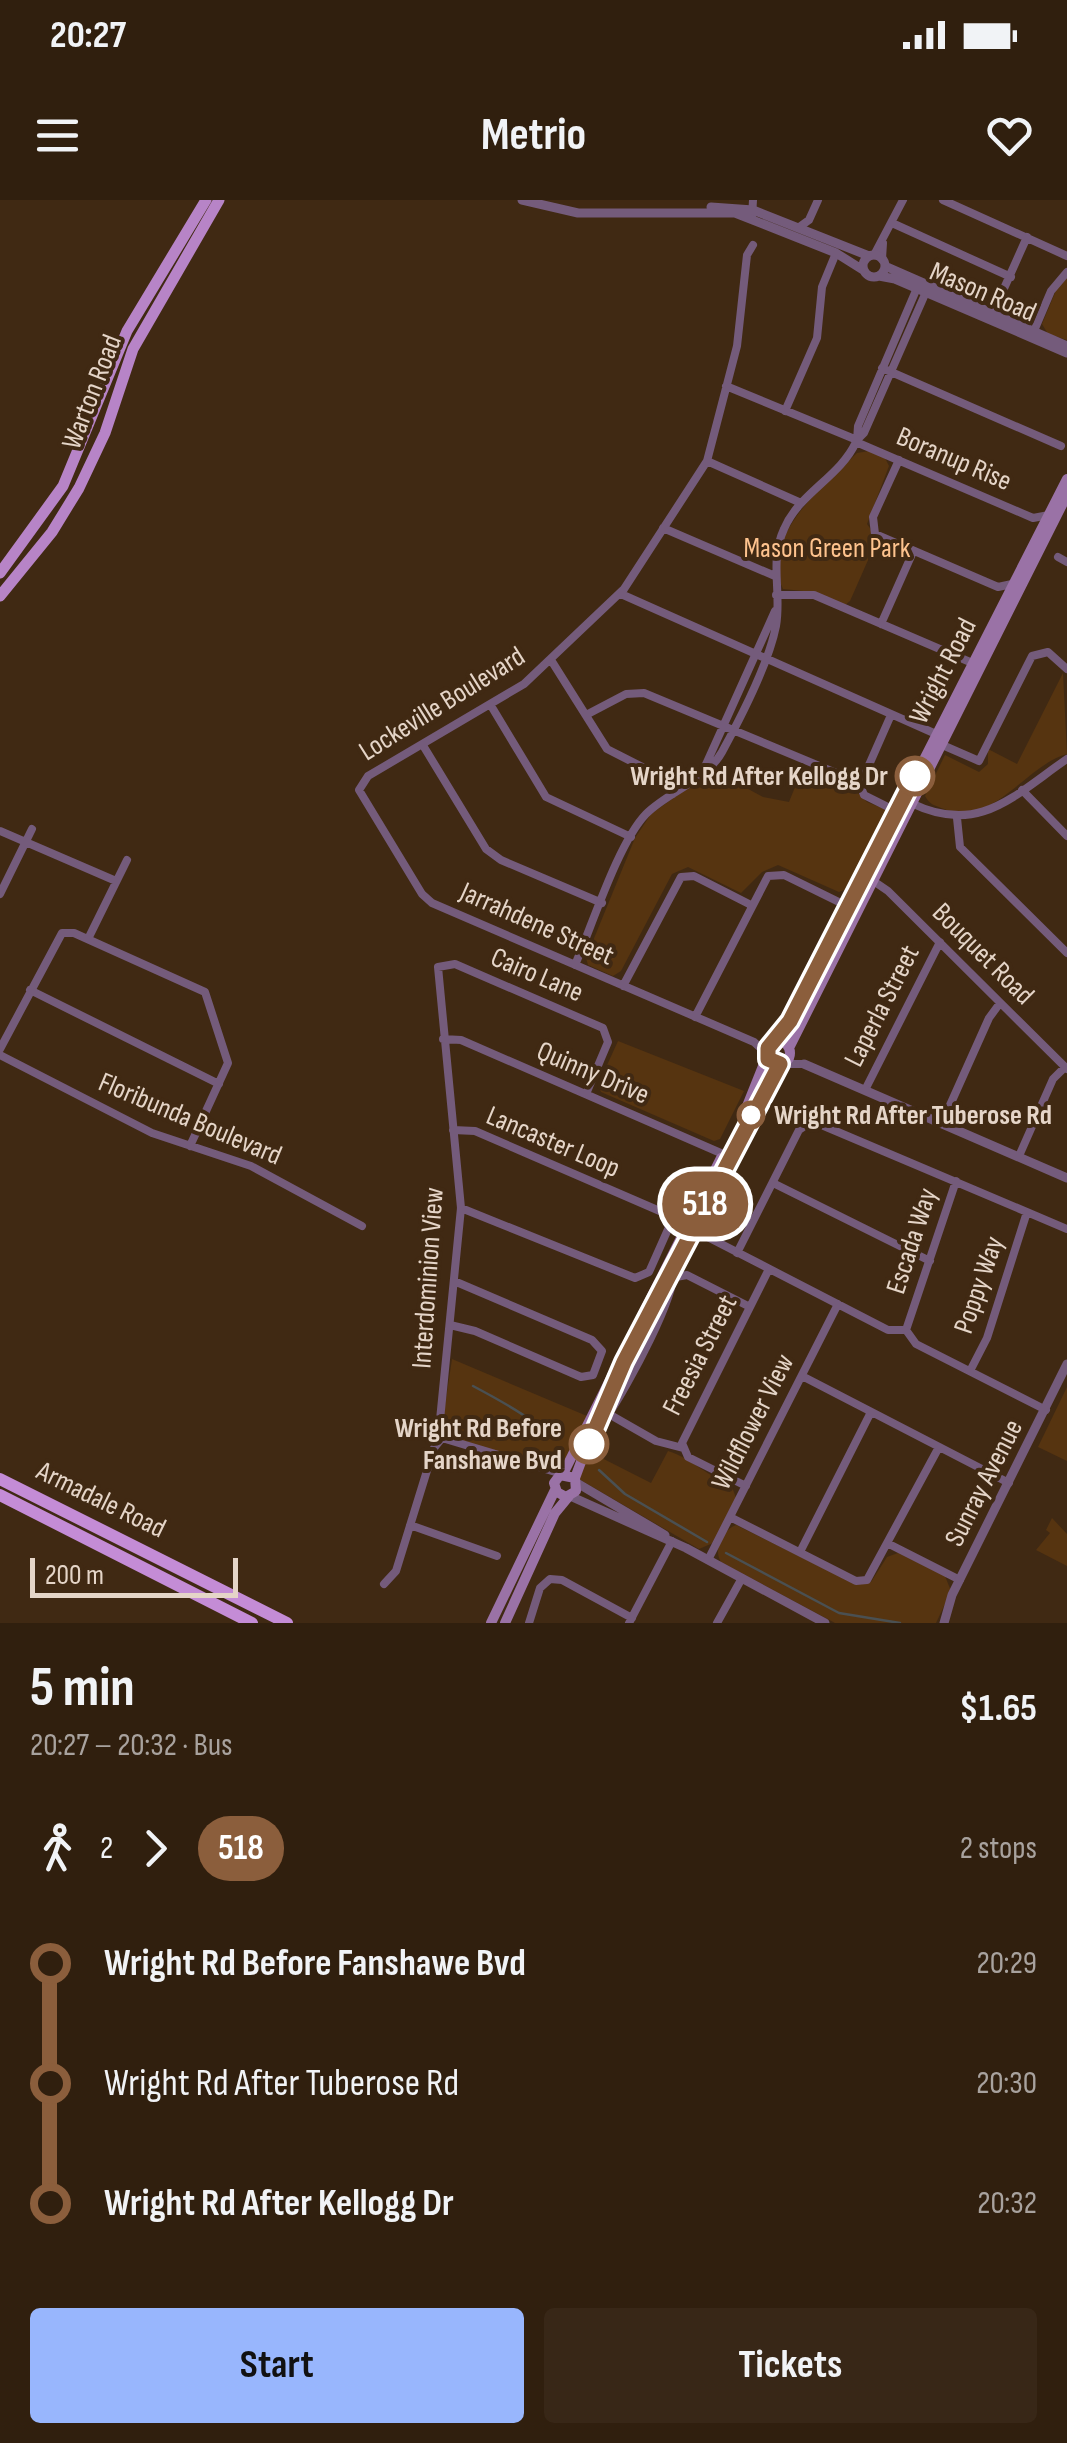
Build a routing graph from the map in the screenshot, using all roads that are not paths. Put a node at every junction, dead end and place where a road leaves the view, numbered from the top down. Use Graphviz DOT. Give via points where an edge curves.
graph roads {
  1 [pos="206,200"];
  2 [pos="219,200"];
  3 [pos="522,200"];
  4 [pos="818,200"];
  5 [pos="903,200"];
  6 [pos="943,200"];
  7 [pos="978,200"];
  8 [pos="749,208"];
  9 [pos="972,213"];
  10 [pos="809,220"];
  11 [pos="892,223"];
  12 [pos="796,228"];
  13 [pos="812,235"];
  14 [pos="1027,237"];
  15 [pos="753,245"];
  16 [pos="836,253"];
  17 [pos="1067,256"];
  18 [pos="878,259"];
  19 [pos="863,270"];
  20 [pos="1067,272"];
  21 [pos="879,276"];
  22 [pos="1011,277"];
  23 [pos="921,290"];
  24 [pos="152,302"];
  25 [pos="993,313"];
  26 [pos="1034,331"];
  27 [pos="1067,346"];
  28 [pos="1067,353"];
  29 [pos="886,370"];
  30 [pos="726,386"];
  31 [pos="785,411"];
  32 [pos="856,441"];
  33 [pos="1061,446"];
  34 [pos="898,460"];
  35 [pos="706,461"];
  36 [pos="1067,479"];
  37 [pos="1067,494"];
  38 [pos="801,503"];
  39 [pos="1049,515"];
  40 [pos="1033,518"];
  41 [pos="662,528"];
  42 [pos="1041,531"];
  43 [pos="913,552"];
  44 [pos="1058,557"];
  45 [pos="1067,562"];
  46 [pos="0,573"];
  47 [pos="775,576"];
  48 [pos="1012,584"];
  49 [pos="998,588"];
  50 [pos="621,594"];
  51 [pos="776,595"];
  52 [pos="0,596"];
  53 [pos="1004,600"];
  54 [pos="881,624"];
  55 [pos="759,657"];
  56 [pos="551,660"];
  57 [pos="976,664"];
  58 [pos="1067,669"];
  59 [pos="490,704"];
  60 [pos="586,715"];
  61 [pos="891,715"];
  62 [pos="728,729"];
  63 [pos="938,739"];
  64 [pos="424,746"];
  65 [pos="1067,758"];
  66 [pos="858,780"];
  67 [pos="360,784"];
  68 [pos="1022,790"];
  69 [pos="674,794"];
  70 [pos="906,801"];
  71 [pos="888,806"];
  72 [pos="956,818"];
  73 [pos="32,829"];
  74 [pos="0,830"];
  75 [pos="631,836"];
  76 [pos="1067,836"];
  77 [pos="25,842"];
  78 [pos="127,860"];
  79 [pos="868,877"];
  80 [pos="116,881"];
  81 [pos="0,894"];
  82 [pos="602,903"];
  83 [pos="751,904"];
  84 [pos="849,907"];
  85 [pos="88,939"];
  86 [pos="940,942"];
  87 [pos="1067,953"];
  88 [pos="442,964"];
  89 [pos="575,965"];
  90 [pos="623,986"];
  91 [pos="30,990"];
  92 [pos="1000,1003"];
  93 [pos="694,1017"];
  94 [pos="443,1039"];
  95 [pos="770,1049"];
  96 [pos="789,1049"];
  97 [pos="0,1052"];
  98 [pos="782,1064"];
  99 [pos="804,1064"];
  100 [pos="1066,1068"];
  101 [pos="219,1084"];
  102 [pos="865,1090"];
  103 [pos="586,1094"];
  104 [pos="942,1123"];
  105 [pos="454,1130"];
  106 [pos="190,1146"];
  107 [pos="723,1154"];
  108 [pos="1019,1156"];
  109 [pos="1067,1178"];
  110 [pos="956,1181"];
  111 [pos="773,1183"];
  112 [pos="462,1208"];
  113 [pos="1026,1212"];
  114 [pos="362,1226"];
  115 [pos="689,1228"];
  116 [pos="1067,1229"];
  117 [pos="737,1252"];
  118 [pos="930,1262"];
  119 [pos="769,1269"];
  120 [pos="674,1272"];
  121 [pos="454,1281"];
  122 [pos="838,1304"];
  123 [pos="750,1307"];
  124 [pos="450,1325"];
  125 [pos="906,1330"];
  126 [pos="1067,1364"];
  127 [pos="970,1371"];
  128 [pos="802,1376"];
  129 [pos="1046,1410"];
  130 [pos="871,1412"];
  131 [pos="603,1414"];
  132 [pos="442,1438"];
  133 [pos="939,1447"];
  134 [pos="683,1448"];
  135 [pos="526,1466"];
  136 [pos="569,1477"];
  137 [pos="0,1479"];
  138 [pos="1009,1483"];
  139 [pos="746,1486"];
  140 [pos="555,1488"];
  141 [pos="0,1495"];
  142 [pos="569,1496"];
  143 [pos="730,1517"];
  144 [pos="410,1525"];
  145 [pos="672,1541"];
  146 [pos="890,1544"];
  147 [pos="800,1552"];
  148 [pos="496,1556"];
  149 [pos="708,1560"];
  150 [pos="742,1578"];
  151 [pos="960,1580"];
  152 [pos="384,1584"];
  153 [pos="808,1619"];
  154 [pos="630,1621"];
  155 [pos="252,1623"];
  156 [pos="286,1623"];
  157 [pos="490,1623"];
  158 [pos="505,1623"];
  159 [pos="529,1623"];
  160 [pos="718,1623"];
  161 [pos="825,1623"];
  162 [pos="944,1623"];
  1 -- 24 [label="main road, Warton Road"];
  2 -- 24 [label="main road, Warton Road"];
  3 -- 8 [label="street, Mason Road" via="578,213"];
  4 -- 10 [label="street"];
  5 -- 11 [label="street"];
  6 -- 9 [label="street"];
  7 -- 9 [label="street"];
  8 -- 12 [label="street, Mason Road"];
  8 -- 16 [label="street, Mason Road"];
  9 -- 14 [label="street"];
  10 -- 12 [label="street"];
  10 -- 13 [label="street"];
  11 -- 18 [label="street"];
  11 -- 22 [label="street"];
  12 -- 13 [label="street, Mason Road"];
  13 -- 18 [label="street, Mason Road"];
  14 -- 17 [label="street"];
  14 -- 22 [label="street"];
  15 -- 30 [label="street, Lockeville Boulevard"];
  16 -- 19 [label="street, Mason Road"];
  16 -- 31 [label="street" via="822,287 816,338"];
  18 -- 19 [label="street"];
  18 -- 21 [label="street"];
  18 -- 25 [label="street, Mason Road"];
  19 -- 21 [label="street, Mason Road"];
  20 -- 26 [label="street"];
  21 -- 23 [label="street, Mason Road"];
  22 -- 25 [label="street"];
  23 -- 28 [label="street, Mason Road"];
  23 -- 29 [label="street"];
  24 -- 46 [label="main road, Warton Road" via="118,350 63,486"];
  24 -- 52 [label="main road, Warton Road" via="79,488"];
  25 -- 26 [label="street, Mason Road"];
  26 -- 27 [label="street, Mason Road"];
  29 -- 32 [label="street"];
  29 -- 33 [label="street"];
  30 -- 31 [label="street, Boranup Rise"];
  30 -- 35 [label="street, Lockeville Boulevard"];
  31 -- 32 [label="street, Boranup Rise"];
  32 -- 34 [label="street, Boranup Rise"];
  32 -- 38 [label="street"];
  34 -- 40 [label="street, Boranup Rise"];
  34 -- 43 [label="street" via="872,527"];
  35 -- 38 [label="street"];
  35 -- 41 [label="street, Lockeville Boulevard"];
  36 -- 39 [label="main road, Wright Road"];
  37 -- 57 [label="main road, Wright Road"];
  38 -- 47 [label="street" via="780,539"];
  39 -- 40 [label="street, Boranup Rise"];
  39 -- 42 [label="main road, Wright Road"];
  40 -- 42 [label="street, Boranup Rise"];
  41 -- 47 [label="street"];
  41 -- 50 [label="street, Lockeville Boulevard"];
  42 -- 48 [label="main road, Wright Road"];
  43 -- 49 [label="street"];
  43 -- 54 [label="street"];
  44 -- 45 [label="street"];
  47 -- 51 [label="street"];
  48 -- 49 [label="street"];
  48 -- 53 [label="main road, Wright Road"];
  49 -- 53 [label="street"];
  50 -- 55 [label="street"];
  50 -- 56 [label="street, Lockeville Boulevard"];
  51 -- 54 [label="street" via="814,595"];
  51 -- 55 [label="street" via="776,624"];
  53 -- 57 [label="main road, Wright Road"];
  54 -- 57 [label="street"];
  55 -- 61 [label="street"];
  55 -- 62 [label="street"];
  56 -- 59 [label="street, Lockeville Boulevard"];
  56 -- 60 [label="street"];
  57 -- 63 [label="main road, Wright Road"];
  58 -- 63 [label="street" via="1048,652 1032,656 979,761"];
  59 -- 64 [label="street, Lockeville Boulevard"];
  59 -- 75 [label="street" via="546,796"];
  60 -- 62 [label="street" via="637,692"];
  60 -- 69 [label="street" via="607,748 660,776"];
  61 -- 63 [label="street"];
  61 -- 66 [label="street"];
  62 -- 66 [label="street"];
  62 -- 69 [label="street" via="718,760"];
  63 -- 70 [label="main road, Wright Road"];
  64 -- 67 [label="street, Lockeville Boulevard"];
  64 -- 82 [label="street" via="486,849"];
  65 -- 68 [label="street"];
  66 -- 71 [label="street" via="864,795"];
  67 -- 89 [label="street, Jarrahdene Street" via="360,798 428,900"];
  68 -- 72 [label="street" via="986,812"];
  68 -- 76 [label="street"];
  69 -- 75 [label="street" via="646,813"];
  70 -- 72 [label="street"];
  70 -- 79 [label="main road, Wright Road"];
  72 -- 87 [label="street" via="960,847"];
  73 -- 77 [label="street"];
  74 -- 77 [label="street"];
  75 -- 82 [label="street"];
  77 -- 80 [label="street"];
  77 -- 81 [label="street"];
  78 -- 80 [label="street"];
  79 -- 84 [label="main road, Wright Road"];
  79 -- 86 [label="street, Bouquet Road"];
  79 -- 96 [label="main road, Wright Road"];
  80 -- 85 [label="street"];
  82 -- 89 [label="street"];
  83 -- 84 [label="street" via="764,879 779,873"];
  83 -- 90 [label="street" via="694,876 681,878"];
  83 -- 93 [label="street"];
  84 -- 95 [label="main road, Wright Road"];
  85 -- 91 [label="street" via="58,936"];
  85 -- 101 [label="street" via="205,992 228,1063"];
  86 -- 92 [label="street, Bouquet Road"];
  86 -- 102 [label="street, Laperla Street"];
  88 -- 94 [label="street, Interdominion View" via="436,974"];
  88 -- 103 [label="street, Cairo Lane" via="603,1028 608,1042"];
  89 -- 90 [label="street, Jarrahdene Street"];
  90 -- 93 [label="street, Jarrahdene Street"];
  91 -- 97 [label="street"];
  91 -- 101 [label="street"];
  92 -- 100 [label="street, Bouquet Road"];
  92 -- 104 [label="street"];
  93 -- 95 [label="street, Jarrahdene Street"];
  94 -- 103 [label="street, Quinny Drive" via="461,1040"];
  94 -- 105 [label="street, Interdominion View"];
  95 -- 96 [label="main road"];
  95 -- 98 [label="main road"];
  95 -- 107 [label="main road, Wright Road"];
  96 -- 98 [label="main road, Wright Road"];
  96 -- 99 [label="street"];
  97 -- 106 [label="street, Floribunda Boulevard" via="140,1127"];
  98 -- 99 [label="street"];
  98 -- 115 [label="main road, Wright Road"];
  99 -- 102 [label="street"];
  100 -- 108 [label="street" via="1053,1080"];
  101 -- 106 [label="street"];
  102 -- 104 [label="street"];
  103 -- 107 [label="street, Quinny Drive"];
  104 -- 108 [label="street"];
  105 -- 112 [label="street, Interdominion View"];
  105 -- 112 [label="street, Lancaster Loop" via="474,1131 662,1212 669,1227 649,1272 635,1278"];
  106 -- 114 [label="street, Floribunda Boulevard" via="251,1166"];
  107 -- 115 [label="main road, Wright Road"];
  108 -- 109 [label="street"];
  110 -- 111 [label="street" via="812,1121 801,1128"];
  110 -- 113 [label="street"];
  110 -- 118 [label="street, Escada Way"];
  111 -- 117 [label="street"];
  111 -- 118 [label="street"];
  112 -- 121 [label="street, Interdominion View"];
  113 -- 116 [label="street"];
  113 -- 127 [label="street, Poppy Way" via="988,1338"];
  115 -- 117 [label="street"];
  115 -- 120 [label="main road, Wright Road"];
  115 -- 136 [label="main road, Wright Road"];
  117 -- 119 [label="street"];
  118 -- 125 [label="street, Escada Way"];
  119 -- 122 [label="street"];
  119 -- 123 [label="street, Freesia Street"];
  120 -- 123 [label="street"];
  120 -- 131 [label="main road, Wright Road"];
  121 -- 124 [label="street, Interdominion View"];
  121 -- 124 [label="street" via="592,1340 601,1358 584,1378"];
  122 -- 125 [label="street" via="888,1330"];
  122 -- 128 [label="street, Wildflower View"];
  123 -- 134 [label="street, Freesia Street"];
  124 -- 132 [label="street, Interdominion View"];
  125 -- 127 [label="street, Escada Way" via="912,1342"];
  126 -- 129 [label="street, Sunray Avenue"];
  127 -- 129 [label="street, Escada Way"];
  128 -- 130 [label="street"];
  128 -- 139 [label="street, Wildflower View"];
  129 -- 138 [label="street, Sunray Avenue"];
  130 -- 133 [label="street"];
  130 -- 147 [label="street"];
  131 -- 134 [label="street"];
  131 -- 136 [label="main road, Wright Road"];
  132 -- 135 [label="street"];
  132 -- 144 [label="street, Interdominion View"];
  133 -- 138 [label="street"];
  133 -- 146 [label="street"];
  134 -- 139 [label="street, Freesia Street" via="690,1459"];
  135 -- 136 [label="street"];
  135 -- 140 [label="street"];
  136 -- 140 [label="main road"];
  136 -- 142 [label="main road"];
  136 -- 145 [label="street"];
  137 -- 156 [label="highway, Armadale Road"];
  138 -- 151 [label="street, Sunray Avenue"];
  139 -- 143 [label="street, Wildflower View"];
  140 -- 142 [label="main road"];
  140 -- 157 [label="main road"];
  141 -- 155 [label="highway, Armadale Road"];
  142 -- 145 [label="street"];
  142 -- 158 [label="main road" via="554,1512"];
  143 -- 147 [label="street"];
  143 -- 149 [label="street, Wildflower View"];
  144 -- 148 [label="street"];
  144 -- 152 [label="street, Interdominion View" via="394,1575"];
  145 -- 149 [label="street"];
  145 -- 154 [label="street"];
  146 -- 147 [label="street" via="873,1576 861,1581"];
  146 -- 151 [label="street"];
  149 -- 150 [label="street"];
  150 -- 153 [label="street"];
  150 -- 160 [label="street"];
  151 -- 162 [label="street, Sunray Avenue"];
  153 -- 161 [label="street"];
  154 -- 159 [label="street" via="550,1579 540,1588"];
}
